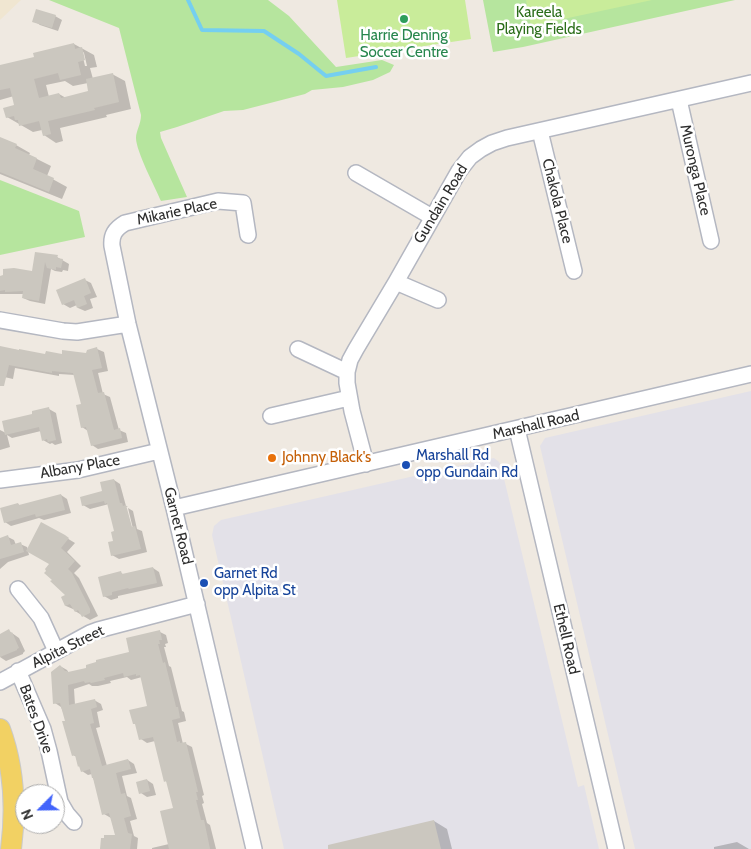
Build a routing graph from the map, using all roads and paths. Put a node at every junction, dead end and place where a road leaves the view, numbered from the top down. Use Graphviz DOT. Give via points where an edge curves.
graph roads {
  1 [pos="751,82"];
  2 [pos="679,100"];
  3 [pos="540,131"];
  4 [pos="356,173"];
  5 [pos="432,217"];
  6 [pos="113,233"];
  7 [pos="248,235"];
  8 [pos="711,241"];
  9 [pos="574,271"];
  10 [pos="396,282"];
  11 [pos="438,300"];
  12 [pos="0,320"];
  13 [pos="128,324"];
  14 [pos="298,349"];
  15 [pos="347,372"];
  16 [pos="751,374"];
  17 [pos="350,398"];
  18 [pos="271,416"];
  19 [pos="517,429"];
  20 [pos="159,450"];
  21 [pos="366,464"];
  22 [pos="0,480"];
  23 [pos="174,508"];
  24 [pos="18,589"];
  25 [pos="197,604"];
  26 [pos="56,651"];
  27 [pos="18,672"];
  28 [pos="0,682"];
  29 [pos="0,729"];
  30 [pos="74,822"];
  31 [pos="11,849"];
  32 [pos="254,849"];
  33 [pos="616,849"];
  1 -- 2 [label="street, Gundain Road"];
  2 -- 3 [label="street, Gundain Road"];
  2 -- 8 [label="street, Muronga Place"];
  3 -- 5 [label="street, Gundain Road" via="492,143 470,157"];
  3 -- 9 [label="street, Chakola Place"];
  4 -- 5 [label="street"];
  5 -- 10 [label="street, Gundain Road"];
  6 -- 7 [label="street, Mikarie Place" via="119,226 132,221 218,202 243,203"];
  6 -- 13 [label="street, Garnet Road" via="112,246"];
  10 -- 11 [label="street"];
  10 -- 15 [label="street, Gundain Road" via="356,348"];
  12 -- 13 [label="street" via="77,332"];
  13 -- 20 [label="street, Garnet Road"];
  14 -- 15 [label="street"];
  15 -- 17 [label="street, Gundain Road"];
  16 -- 19 [label="street, Marshall Road"];
  17 -- 18 [label="street"];
  17 -- 21 [label="street, Gundain Road"];
  19 -- 21 [label="street, Marshall Road"];
  19 -- 33 [label="street, Ethell Road"];
  20 -- 22 [label="street, Albany Place" via="78,470"];
  20 -- 23 [label="street, Garnet Road"];
  21 -- 23 [label="street, Marshall Road"];
  23 -- 25 [label="street, Garnet Road"];
  24 -- 26 [label="street" via="41,618"];
  25 -- 26 [label="street, Alpita Street" via="98,630"];
  25 -- 32 [label="street, Garnet Road"];
  26 -- 27 [label="street, Alpita Street"];
  27 -- 28 [label="street, Alpita Street"];
  27 -- 30 [label="street, Bates Drive" via="43,729 60,802"];
  29 -- 31 [label="main road" via="13,799"];
}
